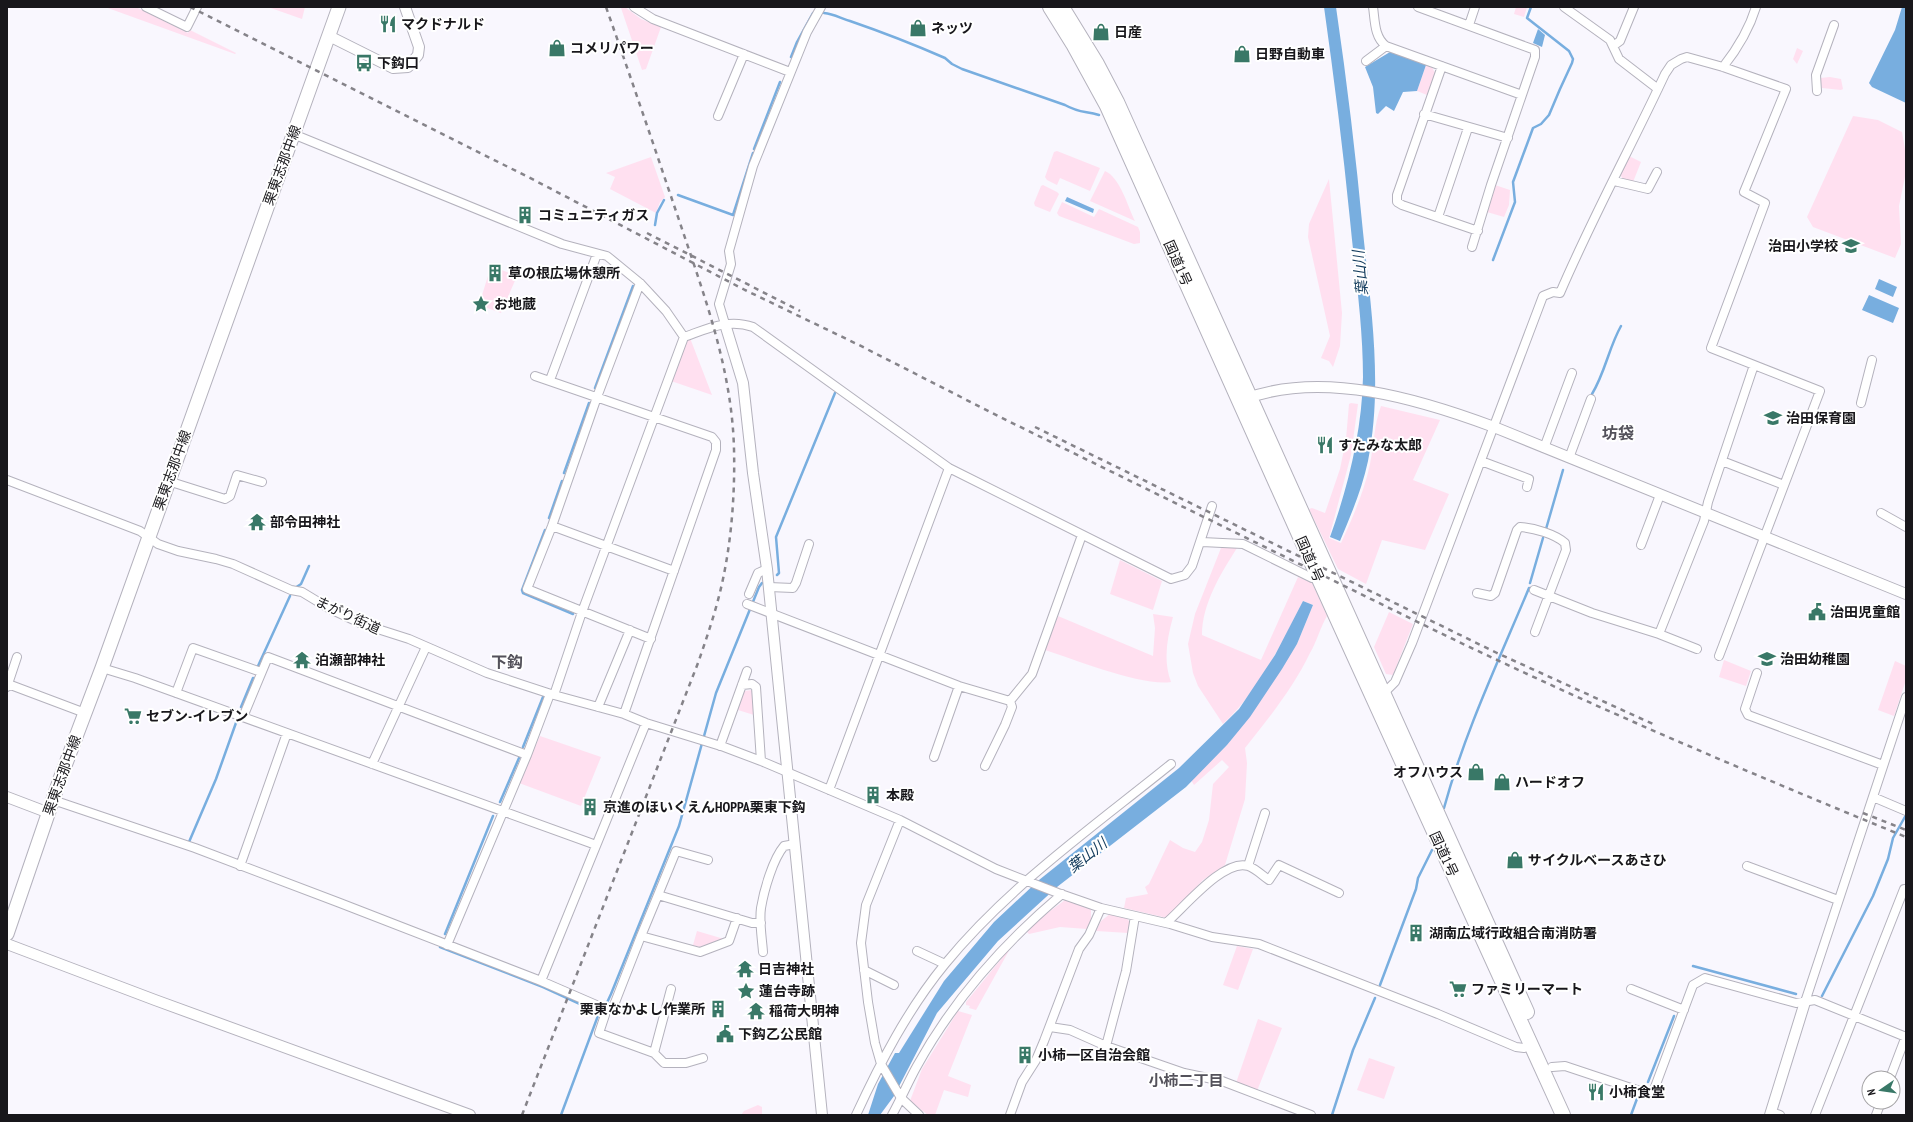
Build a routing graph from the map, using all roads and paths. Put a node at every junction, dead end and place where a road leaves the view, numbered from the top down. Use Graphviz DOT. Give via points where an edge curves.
graph roads {
  1 [pos="146,7"];
  2 [pos="197,7"];
  3 [pos="339,7"];
  4 [pos="405,7"];
  5 [pos="634,7"];
  6 [pos="821,7"];
  7 [pos="1050,7"];
  8 [pos="1062,7"];
  9 [pos="1373,7"];
  10 [pos="1418,7"];
  11 [pos="1475,7"];
  12 [pos="1564,7"];
  13 [pos="1634,7"];
  14 [pos="1756,7"];
  15 [pos="1469,25"];
  16 [pos="1834,25"];
  17 [pos="329,36"];
  18 [pos="1386,46"];
  19 [pos="1613,46"];
  20 [pos="744,54"];
  21 [pos="1366,61"];
  22 [pos="1442,66"];
  23 [pos="1723,67"];
  24 [pos="790,72"];
  25 [pos="1658,89"];
  26 [pos="1817,91"];
  27 [pos="1522,95"];
  28 [pos="1424,114"];
  29 [pos="718,116"];
  30 [pos="1468,128"];
  31 [pos="293,134"];
  32 [pos="1508,138"];
  33 [pos="1657,172"];
  34 [pos="1614,181"];
  35 [pos="1438,217"];
  36 [pos="1478,231"];
  37 [pos="1472,247"];
  38 [pos="597,254"];
  39 [pos="640,283"];
  40 [pos="725,324"];
  41 [pos="684,337"];
  42 [pos="1872,360"];
  43 [pos="1754,365"];
  44 [pos="1572,373"];
  45 [pos="535,376"];
  46 [pos="550,380"];
  47 [pos="597,397"];
  48 [pos="1244,399"];
  49 [pos="1591,399"];
  50 [pos="1861,403"];
  51 [pos="653,417"];
  52 [pos="1494,427"];
  53 [pos="1544,448"];
  54 [pos="1569,458"];
  55 [pos="1481,461"];
  56 [pos="1722,461"];
  57 [pos="949,468"];
  58 [pos="7,480"];
  59 [pos="168,481"];
  60 [pos="262,482"];
  61 [pos="1784,485"];
  62 [pos="1527,487"];
  63 [pos="1660,495"];
  64 [pos="1212,506"];
  65 [pos="1706,513"];
  66 [pos="1881,513"];
  67 [pos="552,526"];
  68 [pos="1906,527"];
  69 [pos="1082,535"];
  70 [pos="1764,536"];
  71 [pos="148,537"];
  72 [pos="1202,542"];
  73 [pos="809,544"];
  74 [pos="1641,545"];
  75 [pos="607,546"];
  76 [pos="767,569"];
  77 [pos="674,571"];
  78 [pos="1318,577"];
  79 [pos="769,587"];
  80 [pos="1534,590"];
  81 [pos="1477,593"];
  82 [pos="749,594"];
  83 [pos="1906,594"];
  84 [pos="1549,595"];
  85 [pos="751,605"];
  86 [pos="582,612"];
  87 [pos="771,614"];
  88 [pos="630,630"];
  89 [pos="1535,632"];
  90 [pos="1659,634"];
  91 [pos="651,639"];
  92 [pos="426,647"];
  93 [pos="1697,649"];
  94 [pos="880,655"];
  95 [pos="1719,656"];
  96 [pos="17,657"];
  97 [pos="102,668"];
  98 [pos="747,671"];
  99 [pos="261,672"];
  100 [pos="1757,672"];
  101 [pos="8,685"];
  102 [pos="742,685"];
  103 [pos="959,686"];
  104 [pos="176,693"];
  105 [pos="552,694"];
  106 [pos="1379,696"];
  107 [pos="1906,697"];
  108 [pos="1010,701"];
  109 [pos="398,707"];
  110 [pos="598,707"];
  111 [pos="85,713"];
  112 [pos="624,714"];
  113 [pos="243,717"];
  114 [pos="646,723"];
  115 [pos="287,733"];
  116 [pos="720,746"];
  117 [pos="527,755"];
  118 [pos="934,758"];
  119 [pos="761,761"];
  120 [pos="372,764"];
  121 [pos="1171,764"];
  122 [pos="1883,765"];
  123 [pos="986,766"];
  124 [pos="788,773"];
  125 [pos="829,790"];
  126 [pos="7,797"];
  127 [pos="1872,797"];
  128 [pos="53,800"];
  129 [pos="502,811"];
  130 [pos="1906,811"];
  131 [pos="48,813"];
  132 [pos="1265,813"];
  133 [pos="900,820"];
  134 [pos="795,844"];
  135 [pos="596,845"];
  136 [pos="708,860"];
  137 [pos="240,866"];
  138 [pos="1248,866"];
  139 [pos="1747,866"];
  140 [pos="1026,882"];
  141 [pos="1906,889"];
  142 [pos="1339,893"];
  143 [pos="1060,894"];
  144 [pos="658,895"];
  145 [pos="1838,900"];
  146 [pos="1101,908"];
  147 [pos="1135,916"];
  148 [pos="737,918"];
  149 [pos="761,923"];
  150 [pos="1166,923"];
  151 [pos="7,934"];
  152 [pos="641,936"];
  153 [pos="7,944"];
  154 [pos="447,945"];
  155 [pos="917,951"];
  156 [pos="763,952"];
  157 [pos="945,964"];
  158 [pos="864,970"];
  159 [pos="541,982"];
  160 [pos="894,985"];
  161 [pos="671,989"];
  162 [pos="1630,989"];
  163 [pos="1805,1002"];
  164 [pos="614,1005"];
  165 [pos="1684,1010"];
  166 [pos="1854,1016"];
  167 [pos="1050,1027"];
  168 [pos="1906,1036"];
  169 [pos="1532,1045"];
  170 [pos="1106,1046"];
  171 [pos="654,1053"];
  172 [pos="704,1058"];
  173 [pos="881,1064"];
  174 [pos="1552,1067"];
  175 [pos="1893,1070"];
  176 [pos="901,1098"];
  177 [pos="1774,1114"];
  178 [pos="470,1115"];
  179 [pos="822,1115"];
  180 [pos="856,1115"];
  181 [pos="892,1115"];
  182 [pos="919,1115"];
  183 [pos="1010,1115"];
  184 [pos="1312,1115"];
  185 [pos="1563,1115"];
  186 [pos="1573,1115"];
  187 [pos="1815,1115"];
  1 -- 2 [label="street" via="187,27"];
  3 -- 17 [label="main road, 栗東志那中線"];
  4 -- 17 [label="street" via="419,47 418,55 408,67 393,68"];
  5 -- 20 [label="street" via="652,20"];
  6 -- 24 [label="street"];
  7 -- 48 [label="highway, 国道1号" via="1107,106"];
  8 -- 48 [label="highway, 国道1号" via="1117,102"];
  9 -- 18 [label="street" via="1380,42"];
  10 -- 15 [label="street"];
  11 -- 15 [label="street"];
  12 -- 19 [label="street" via="1610,40"];
  13 -- 19 [label="street" via="1620,41"];
  14 -- 23 [label="street" via="1743,39"];
  15 -- 27 [label="street" via="1535,50"];
  16 -- 26 [label="street" via="1816,75"];
  17 -- 31 [label="main road, 栗東志那中線"];
  18 -- 21 [label="street"];
  18 -- 22 [label="street"];
  19 -- 25 [label="street" via="1619,59"];
  20 -- 24 [label="street"];
  20 -- 29 [label="street"];
  22 -- 27 [label="street"];
  22 -- 28 [label="street"];
  23 -- 25 [label="street" via="1696,58 1681,59 1671,65"];
  23 -- 43 [label="street" via="1786,90 1744,192 1765,203 1711,348"];
  24 -- 40 [label="street" via="754,166 729,251 731,264 719,304"];
  25 -- 34 [label="street"];
  27 -- 32 [label="street"];
  28 -- 30 [label="street"];
  28 -- 35 [label="street" via="1397,195 1397,202 1402,206"];
  30 -- 32 [label="street"];
  30 -- 35 [label="street"];
  31 -- 38 [label="street" via="562,244"];
  31 -- 59 [label="main road, 栗東志那中線"];
  32 -- 36 [label="street" via="1490,185"];
  33 -- 34 [label="street" via="1648,189"];
  34 -- 52 [label="street" via="1583,238 1560,293 1553,292 1543,296"];
  35 -- 36 [label="street"];
  36 -- 37 [label="street"];
  38 -- 39 [label="street" via="607,256"];
  38 -- 46 [label="street"];
  39 -- 41 [label="street" via="666,311"];
  39 -- 47 [label="street"];
  40 -- 41 [label="street"];
  40 -- 57 [label="street" via="740,322 753,327"];
  40 -- 76 [label="street" via="743,383"];
  41 -- 51 [label="street"];
  42 -- 50 [label="street"];
  43 -- 56 [label="street"];
  43 -- 61 [label="street" via="1820,391"];
  44 -- 53 [label="street"];
  45 -- 46 [label="street"];
  46 -- 47 [label="street"];
  47 -- 51 [label="street"];
  47 -- 67 [label="street"];
  48 -- 52 [label="street" via="1278,389 1321,387 1355,390 1433,406"];
  48 -- 78 [label="highway, 国道1号"];
  48 -- 106 [label="highway, 国道1号"];
  49 -- 54 [label="street"];
  51 -- 75 [label="street"];
  51 -- 77 [label="street" via="712,437 716,442 716,450"];
  52 -- 53 [label="street"];
  52 -- 55 [label="street"];
  53 -- 54 [label="street"];
  54 -- 63 [label="street"];
  55 -- 62 [label="street" via="1529,479"];
  55 -- 106 [label="street" via="1412,643 1395,682"];
  56 -- 61 [label="street"];
  56 -- 65 [label="street"];
  57 -- 69 [label="street"];
  57 -- 94 [label="street"];
  58 -- 71 [label="street, まがり街道" via="140,531"];
  59 -- 60 [label="street" via="225,499 230,496 237,475"];
  59 -- 71 [label="main road, 栗東志那中線"];
  61 -- 70 [label="street"];
  63 -- 65 [label="street"];
  63 -- 74 [label="street"];
  64 -- 72 [label="street"];
  65 -- 70 [label="street"];
  65 -- 90 [label="street"];
  66 -- 68 [label="street"];
  67 -- 75 [label="street"];
  67 -- 86 [label="street" via="527,589"];
  69 -- 72 [label="street" via="1171,579 1185,575 1192,566"];
  69 -- 108 [label="street" via="1032,674"];
  70 -- 83 [label="street"];
  70 -- 95 [label="street"];
  71 -- 92 [label="street, まがり街道" via="158,544 178,551 233,564 291,590 302,592 362,624"];
  71 -- 97 [label="main road, 栗東志那中線"];
  72 -- 78 [label="street" via="1244,544 1312,578"];
  73 -- 79 [label="street" via="793,588"];
  75 -- 77 [label="street"];
  75 -- 86 [label="street"];
  76 -- 79 [label="street"];
  76 -- 82 [label="street" via="758,573"];
  77 -- 91 [label="street"];
  78 -- 106 [label="highway, 国道1号"];
  79 -- 87 [label="street"];
  80 -- 84 [label="street"];
  81 -- 84 [label="street" via="1491,596 1495,593 1520,527 1561,539 1565,543 1566,550"];
  84 -- 89 [label="street"];
  84 -- 90 [label="street" via="1592,613"];
  85 -- 87 [label="street"];
  86 -- 88 [label="street"];
  86 -- 105 [label="street"];
  87 -- 94 [label="street"];
  87 -- 124 [label="street"];
  88 -- 91 [label="street"];
  88 -- 110 [label="street"];
  90 -- 93 [label="street"];
  91 -- 112 [label="street"];
  92 -- 105 [label="street, まがり街道" via="487,672"];
  92 -- 109 [label="street"];
  94 -- 103 [label="street"];
  94 -- 125 [label="street"];
  96 -- 101 [label="street"];
  97 -- 104 [label="street"];
  97 -- 111 [label="main road, 栗東志那中線"];
  98 -- 102 [label="street"];
  99 -- 104 [label="street" via="193,648"];
  99 -- 109 [label="street" via="268,657"];
  99 -- 113 [label="street"];
  100 -- 122 [label="street" via="1745,709 1748,715"];
  101 -- 111 [label="street"];
  102 -- 116 [label="street"];
  102 -- 119 [label="street" via="752,684 756,687"];
  103 -- 108 [label="street"];
  103 -- 118 [label="street"];
  104 -- 113 [label="street"];
  105 -- 110 [label="street, まがり街道"];
  105 -- 117 [label="street"];
  106 -- 169 [label="highway, 国道1号"];
  106 -- 174 [label="highway, 国道1号"];
  107 -- 122 [label="street"];
  108 -- 123 [label="street" via="1012,707"];
  109 -- 117 [label="street"];
  109 -- 120 [label="street"];
  110 -- 112 [label="street, まがり街道"];
  111 -- 128 [label="main road, 栗東志那中線"];
  112 -- 114 [label="street, まがり街道"];
  113 -- 115 [label="street"];
  114 -- 116 [label="street, まがり街道"];
  114 -- 135 [label="street"];
  115 -- 120 [label="street"];
  115 -- 137 [label="street"];
  116 -- 119 [label="street, まがり街道"];
  117 -- 129 [label="street"];
  119 -- 124 [label="street, まがり街道"];
  120 -- 129 [label="street"];
  121 -- 140 [label="street"];
  122 -- 127 [label="street"];
  124 -- 125 [label="street, まがり街道"];
  124 -- 134 [label="street"];
  125 -- 133 [label="street, まがり街道"];
  126 -- 131 [label="street"];
  127 -- 130 [label="street"];
  127 -- 145 [label="street"];
  128 -- 131 [label="main road, 栗東志那中線"];
  128 -- 137 [label="street"];
  129 -- 135 [label="street"];
  129 -- 154 [label="street"];
  131 -- 151 [label="main road, 栗東志那中線"];
  132 -- 138 [label="street"];
  133 -- 140 [label="street, まがり街道"];
  133 -- 158 [label="street" via="866,905 861,943"];
  134 -- 149 [label="street" via="784,846 778,853 761,908"];
  134 -- 179 [label="street"];
  135 -- 159 [label="street"];
  136 -- 144 [label="street" via="676,851"];
  137 -- 154 [label="street"];
  138 -- 142 [label="street" via="1269,880 1278,865"];
  138 -- 150 [label="street" via="1237,865 1210,880"];
  139 -- 145 [label="street"];
  140 -- 143 [label="street, まがり街道"];
  140 -- 157 [label="street" via="999,905"];
  141 -- 166 [label="street"];
  143 -- 146 [label="street, まがり街道"];
  143 -- 176 [label="street" via="985,968 932,1042"];
  144 -- 148 [label="street"];
  144 -- 152 [label="street"];
  145 -- 163 [label="street"];
  146 -- 147 [label="street, まがり街道"];
  146 -- 167 [label="street" via="1090,934 1079,949"];
  147 -- 150 [label="street, まがり街道"];
  147 -- 170 [label="street" via="1126,971"];
  148 -- 149 [label="street"];
  148 -- 152 [label="street" via="728,941 700,952"];
  149 -- 156 [label="street"];
  150 -- 169 [label="street, まがり街道" via="1212,937 1259,944 1516,1047"];
  152 -- 164 [label="street"];
  153 -- 178 [label="street"];
  154 -- 159 [label="street"];
  155 -- 157 [label="street"];
  157 -- 173 [label="street" via="908,1018"];
  158 -- 160 [label="street"];
  158 -- 173 [label="street" via="875,1043"];
  159 -- 171 [label="street" via="601,1007 605,1015 599,1033"];
  161 -- 171 [label="street"];
  162 -- 165 [label="street"];
  163 -- 165 [label="street" via="1796,1003 1705,978 1693,985"];
  163 -- 166 [label="street" via="1816,1000"];
  163 -- 177 [label="street"];
  165 -- 174 [label="street" via="1652,1095 1565,1066"];
  166 -- 168 [label="street"];
  166 -- 187 [label="street"];
  167 -- 170 [label="street" via="1070,1030"];
  167 -- 183 [label="street" via="1036,1060 1022,1082"];
  168 -- 175 [label="street"];
  169 -- 185 [label="highway, 国道1号"];
  170 -- 184 [label="street" via="1184,1073 1222,1081"];
  171 -- 172 [label="street" via="664,1063 686,1063"];
  173 -- 176 [label="street"];
  173 -- 180 [label="street"];
  174 -- 186 [label="highway, 国道1号"];
  176 -- 181 [label="street"];
  176 -- 182 [label="street"];
}
